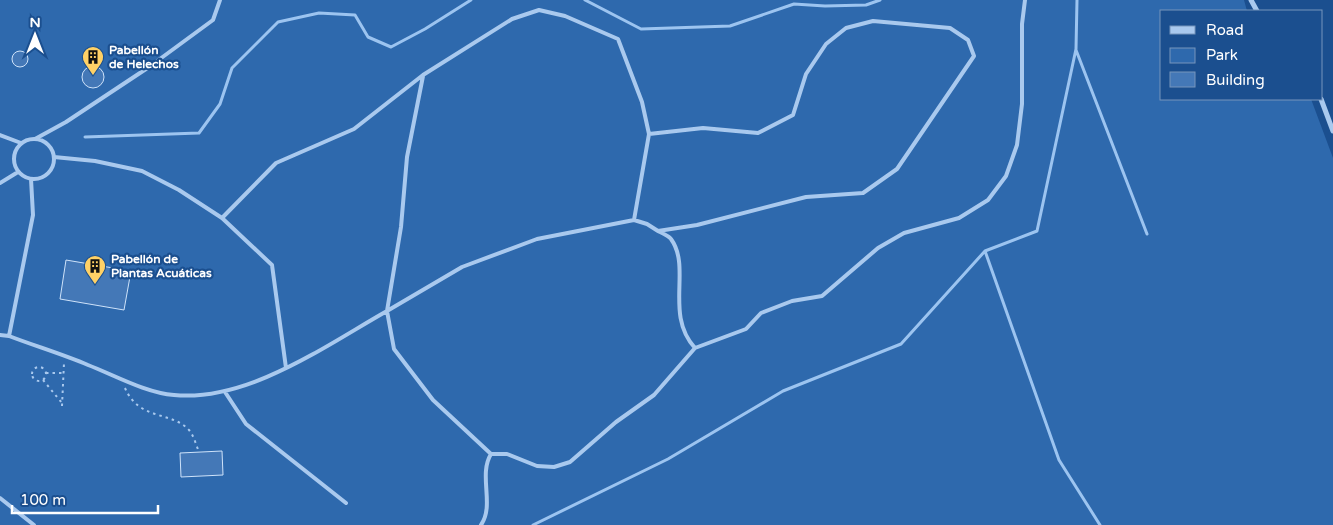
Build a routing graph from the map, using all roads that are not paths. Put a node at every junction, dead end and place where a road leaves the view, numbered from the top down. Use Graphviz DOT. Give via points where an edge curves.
graph roads {
  1 [pos="220,0"];
  2 [pos="1025,0"];
  3 [pos="423,75"];
  4 [pos="1321,100"];
  5 [pos="1333,131"];
  6 [pos="649,134"];
  7 [pos="0,135"];
  8 [pos="35,139"];
  9 [pos="21,143"];
  10 [pos="54,157"];
  11 [pos="18,172"];
  12 [pos="31,179"];
  13 [pos="0,183"];
  14 [pos="222,218"];
  15 [pos="634,220"];
  16 [pos="658,231"];
  17 [pos="387,311"];
  18 [pos="0,335"];
  19 [pos="9,336"];
  20 [pos="694,348"];
  21 [pos="286,368"];
  22 [pos="225,392"];
  23 [pos="491,454"];
  24 [pos="0,498"];
  25 [pos="346,503"];
  26 [pos="34,525"];
  27 [pos="481,525"];
  1 -- 8 [label="lane" via="213,20 149,67"];
  2 -- 20 [label="lane" via="1022,104 1017,145 1006,176 988,200 959,218 904,233 878,248 822,296 761,313 746,329"];
  3 -- 6 [label="lane" via="512,19 539,10 565,16 618,40 642,102"];
  3 -- 14 [label="lane" via="354,129 276,163"];
  3 -- 17 [label="lane" via="407,157 401,227"];
  4 -- 5 [label="street"];
  6 -- 15 [label="lane"];
  6 -- 16 [label="lane" via="703,128 758,133 793,115 806,74 826,44 846,28 874,21 950,28 968,40 974,56 897,169 863,193 806,197 697,225"];
  7 -- 9 [label="lane"];
  8 -- 9 [label="lane"];
  8 -- 10 [label="lane" via="48,144"];
  9 -- 11 [label="lane" via="13,160"];
  10 -- 12 [label="lane" via="48,173"];
  10 -- 14 [label="lane" via="142,171"];
  11 -- 12 [label="lane"];
  11 -- 13 [label="lane"];
  12 -- 19 [label="lane" via="33,214"];
  14 -- 21 [label="lane" via="272,265"];
  15 -- 16 [label="lane"];
  15 -- 17 [label="lane" via="537,239 462,267"];
  16 -- 20 [label="lane" via="671,238 677,255 681,321"];
  17 -- 21 [label="lane"];
  17 -- 23 [label="lane" via="394,349 433,400"];
  18 -- 19 [label="lane"];
  19 -- 22 [label="lane" via="174,395"];
  20 -- 23 [label="lane" via="654,395 616,422 570,462 554,467 537,466 506,454"];
  21 -- 22 [label="lane"];
  22 -- 25 [label="lane" via="246,424"];
  23 -- 27 [label="lane" via="486,462 486,504"];
  24 -- 26 [label="lane"];
}
